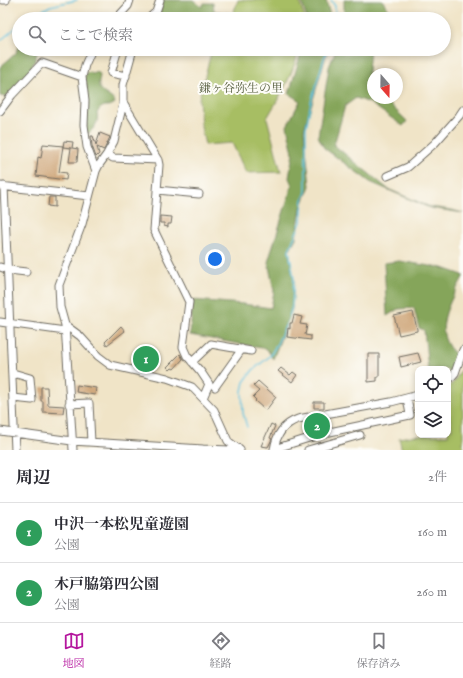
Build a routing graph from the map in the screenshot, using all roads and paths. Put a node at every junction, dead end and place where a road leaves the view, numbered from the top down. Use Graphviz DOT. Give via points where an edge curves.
graph roads {
  1 [pos="130,0"];
  2 [pos="160,0"];
  3 [pos="122,12"];
  4 [pos="156,12"];
  5 [pos="89,56"];
  6 [pos="116,56"];
  7 [pos="131,56"];
  8 [pos="126,76"];
  9 [pos="82,77"];
  10 [pos="123,102"];
  11 [pos="463,110"];
  12 [pos="0,111"];
  13 [pos="108,154"];
  14 [pos="158,160"];
  15 [pos="96,170"];
  16 [pos="388,176"];
  17 [pos="2,186"];
  18 [pos="157,190"];
  19 [pos="199,194"];
  20 [pos="89,196"];
  21 [pos="0,267"];
  22 [pos="9,270"];
  23 [pos="26,272"];
  24 [pos="0,322"];
  25 [pos="11,324"];
  26 [pos="65,328"];
  27 [pos="242,349"];
  28 [pos="463,350"];
  29 [pos="251,351"];
  30 [pos="192,362"];
  31 [pos="13,373"];
  32 [pos="451,378"];
  33 [pos="212,385"];
  34 [pos="223,389"];
  35 [pos="415,395"];
  36 [pos="14,398"];
  37 [pos="203,398"];
  38 [pos="406,398"];
  39 [pos="69,404"];
  40 [pos="0,431"];
  41 [pos="15,433"];
  42 [pos="360,435"];
  43 [pos="72,441"];
  44 [pos="91,442"];
  45 [pos="143,448"];
  46 [pos="239,449"];
  47 [pos="15,450"];
  48 [pos="73,450"];
  49 [pos="274,450"];
  50 [pos="308,450"];
  1 -- 3 [label="street"];
  2 -- 4 [label="street"];
  5 -- 9 [label="street"];
  6 -- 8 [label="street" via="111,73"];
  7 -- 8 [label="street"];
  8 -- 10 [label="street" via="123,84"];
  9 -- 12 [label="street" via="42,63"];
  9 -- 15 [label="street" via="85,137"];
  10 -- 13 [label="street" via="114,141"];
  10 -- 14 [label="street"];
  11 -- 16 [label="street" via="435,143 408,167"];
  13 -- 14 [label="street" via="113,158"];
  13 -- 15 [label="street"];
  14 -- 18 [label="street"];
  15 -- 20 [label="street"];
  17 -- 20 [label="street"];
  17 -- 22 [label="street"];
  18 -- 19 [label="street"];
  18 -- 30 [label="street" via="154,230 189,302 183,347 186,356"];
  20 -- 26 [label="street" via="82,224 59,284 60,307"];
  21 -- 22 [label="street"];
  22 -- 23 [label="street"];
  22 -- 25 [label="street"];
  24 -- 25 [label="street"];
  25 -- 26 [label="street"];
  25 -- 31 [label="street"];
  26 -- 37 [label="street" via="80,336 110,365 184,384 192,387"];
  26 -- 39 [label="street"];
  27 -- 29 [label="street"];
  27 -- 30 [label="street" via="211,344"];
  27 -- 33 [label="street"];
  28 -- 32 [label="street"];
  30 -- 33 [label="street"];
  31 -- 36 [label="street"];
  31 -- 36 [label="street" via="30,378 32,400"];
  33 -- 34 [label="street"];
  33 -- 37 [label="street"];
  35 -- 38 [label="street"];
  36 -- 41 [label="street"];
  37 -- 46 [label="street" via="214,410 228,441"];
  38 -- 49 [label="street" via="298,419 288,424 280,433"];
  38 -- 49 [label="street" via="410,415 325,433"];
  39 -- 43 [label="street"];
  39 -- 44 [label="street" via="89,403"];
  40 -- 41 [label="street"];
  41 -- 43 [label="street"];
  41 -- 47 [label="street"];
  42 -- 50 [label="street"];
  43 -- 44 [label="street"];
  43 -- 48 [label="street"];
  44 -- 45 [label="street"];
  45 -- 46 [label="street"];
}
